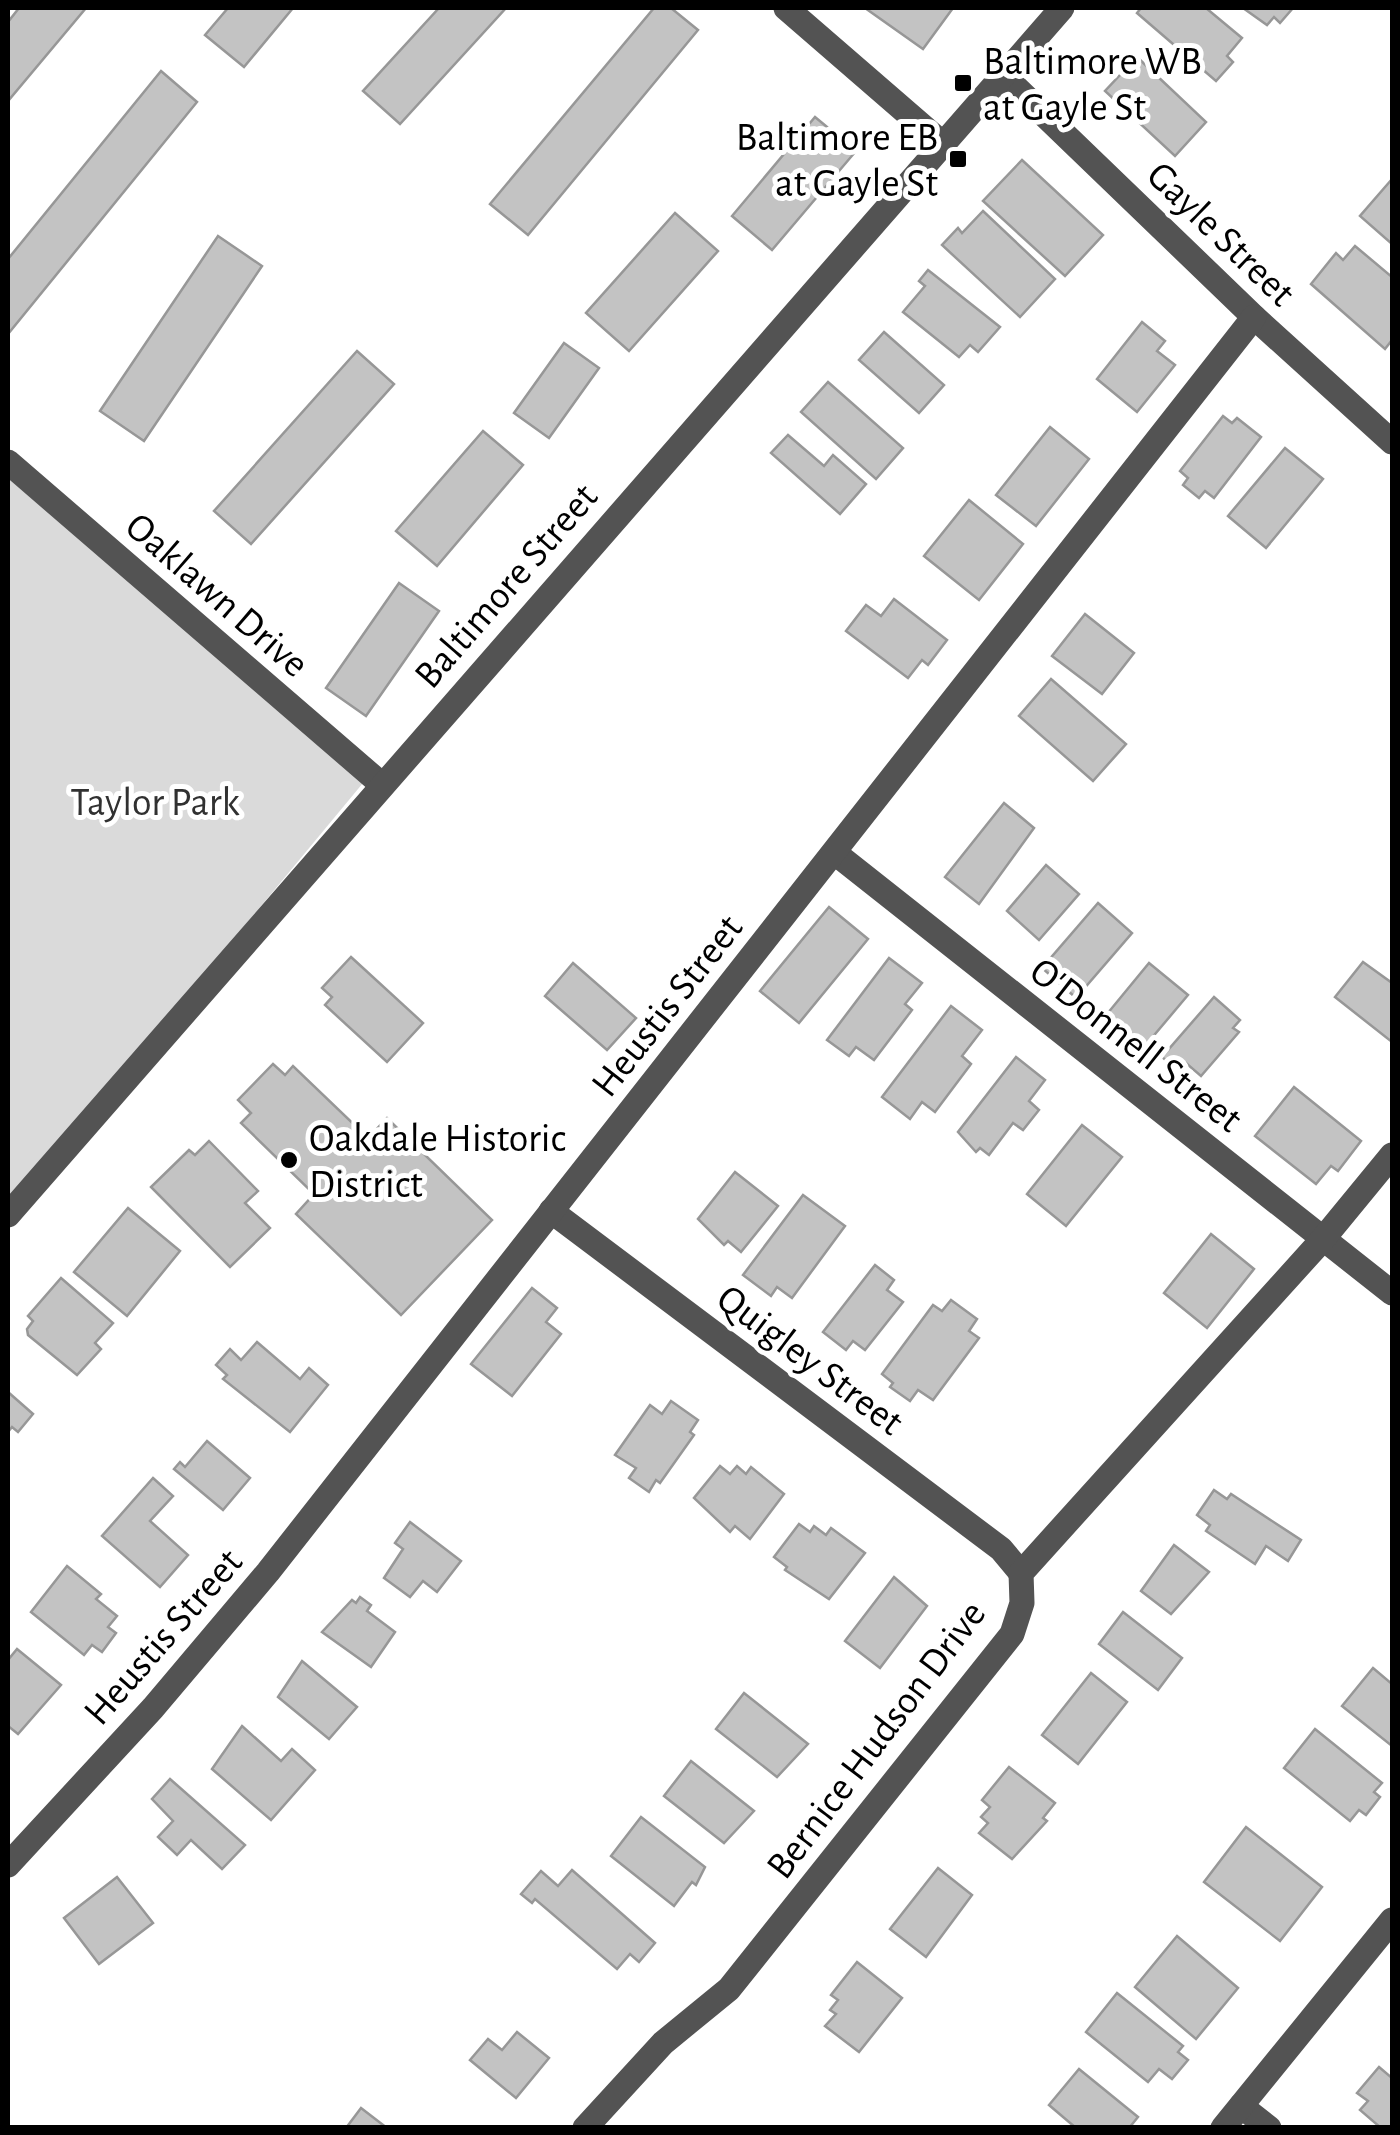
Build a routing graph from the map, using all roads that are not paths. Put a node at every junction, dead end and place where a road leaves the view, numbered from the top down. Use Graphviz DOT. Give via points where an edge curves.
graph roads {
  1 [pos="786,8"];
  2 [pos="1062,8"];
  3 [pos="1003,75"];
  4 [pos="943,144"];
  5 [pos="1254,317"];
  6 [pos="1391,437"];
  7 [pos="8,462"];
  8 [pos="380,784"];
  9 [pos="835,853"];
  10 [pos="1392,1154"];
  11 [pos="552,1211"];
  12 [pos="8,1215"];
  13 [pos="1323,1239"];
  14 [pos="1392,1294"];
  15 [pos="1021,1573"];
  16 [pos="8,1865"];
  17 [pos="1392,1920"];
  18 [pos="1241,2106"];
  19 [pos="585,2128"];
  20 [pos="1223,2128"];
  21 [pos="1269,2128"];
  1 -- 4 [label="street"];
  2 -- 3 [label="street, Baltimore Street"];
  3 -- 4 [label="street, Baltimore Street"];
  3 -- 5 [label="street, Gayle Street"];
  4 -- 8 [label="street, Baltimore Street"];
  5 -- 6 [label="street, Gayle Street"];
  5 -- 9 [label="street, Heustis Street"];
  7 -- 8 [label="street, Oaklawn Drive"];
  8 -- 12 [label="street, Baltimore Street"];
  9 -- 11 [label="street, Heustis Street"];
  9 -- 13 [label="street, O'Donnell Street"];
  10 -- 13 [label="street, Bernice Hudson Drive"];
  11 -- 15 [label="street, Quigley Street" via="1001,1549"];
  11 -- 16 [label="street, Heustis Street" via="268,1572"];
  13 -- 14 [label="street, O'Donnell Street"];
  13 -- 15 [label="street, Bernice Hudson Drive"];
  15 -- 19 [label="street, Bernice Hudson Drive" via="1022,1603 1012,1634 729,1989 663,2043"];
  17 -- 18 [label="street"];
  18 -- 20 [label="street"];
  18 -- 21 [label="street"];
}
